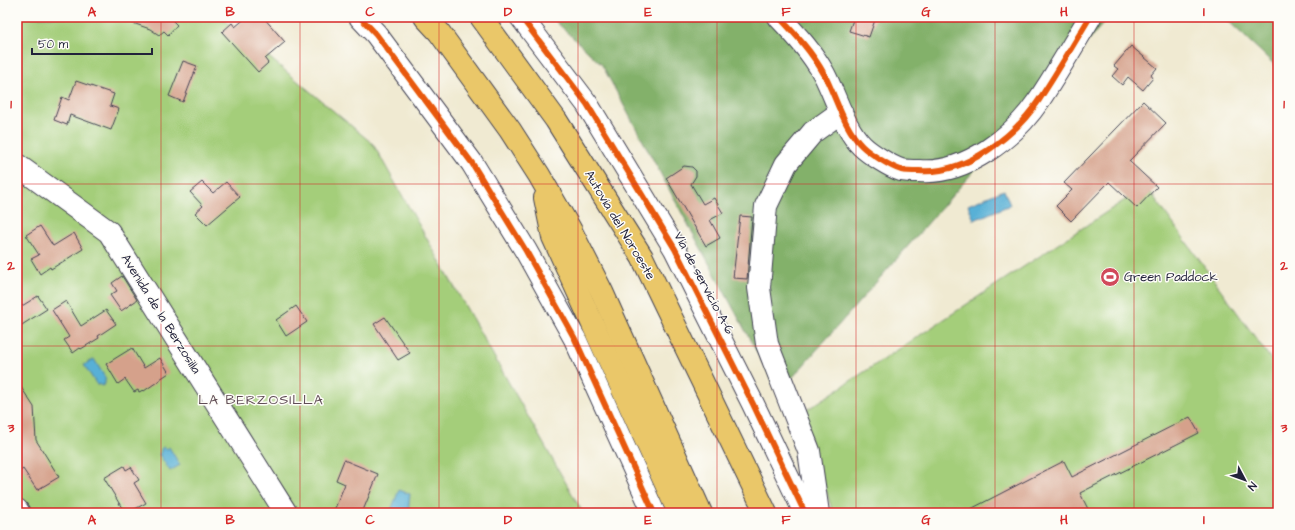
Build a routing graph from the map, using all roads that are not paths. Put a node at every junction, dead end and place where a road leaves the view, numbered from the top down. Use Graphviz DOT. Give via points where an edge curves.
graph roads {
  1 [pos="360,17"];
  2 [pos="425,17"];
  3 [pos="480,17"];
  4 [pos="521,17"];
  5 [pos="779,17"];
  6 [pos="1090,17"];
  7 [pos="841,112"];
  8 [pos="17,165"];
  9 [pos="540,175"];
  10 [pos="17,510"];
  11 [pos="19,513"];
  12 [pos="286,513"];
  13 [pos="654,513"];
  14 [pos="679,513"];
  15 [pos="701,513"];
  16 [pos="766,513"];
  17 [pos="805,513"];
  18 [pos="818,513"];
  1 -- 13 [label="street" via="376,34 472,163 526,251 575,339"];
  2 -- 9 [label="highway" via="439,32"];
  3 -- 16 [label="highway, Autovía del Noroeste" via="556,120 642,257"];
  4 -- 17 [label="street, Vía de servicio A-6" via="587,104 675,249"];
  5 -- 7 [label="street" via="802,41 823,73"];
  6 -- 7 [label="street" via="1038,101 1011,133 976,158 954,167 929,172 900,170 862,147 852,135"];
  7 -- 18 [label="street" via="813,132 786,164 766,206 759,288 766,344 809,451"];
  8 -- 12 [label="street, Avenida de la Berzosilla" via="109,232"];
  9 -- 14 [label="highway" via="553,237"];
  9 -- 15 [label="highway" via="602,292"];
  10 -- 11 [label="street"];
}
